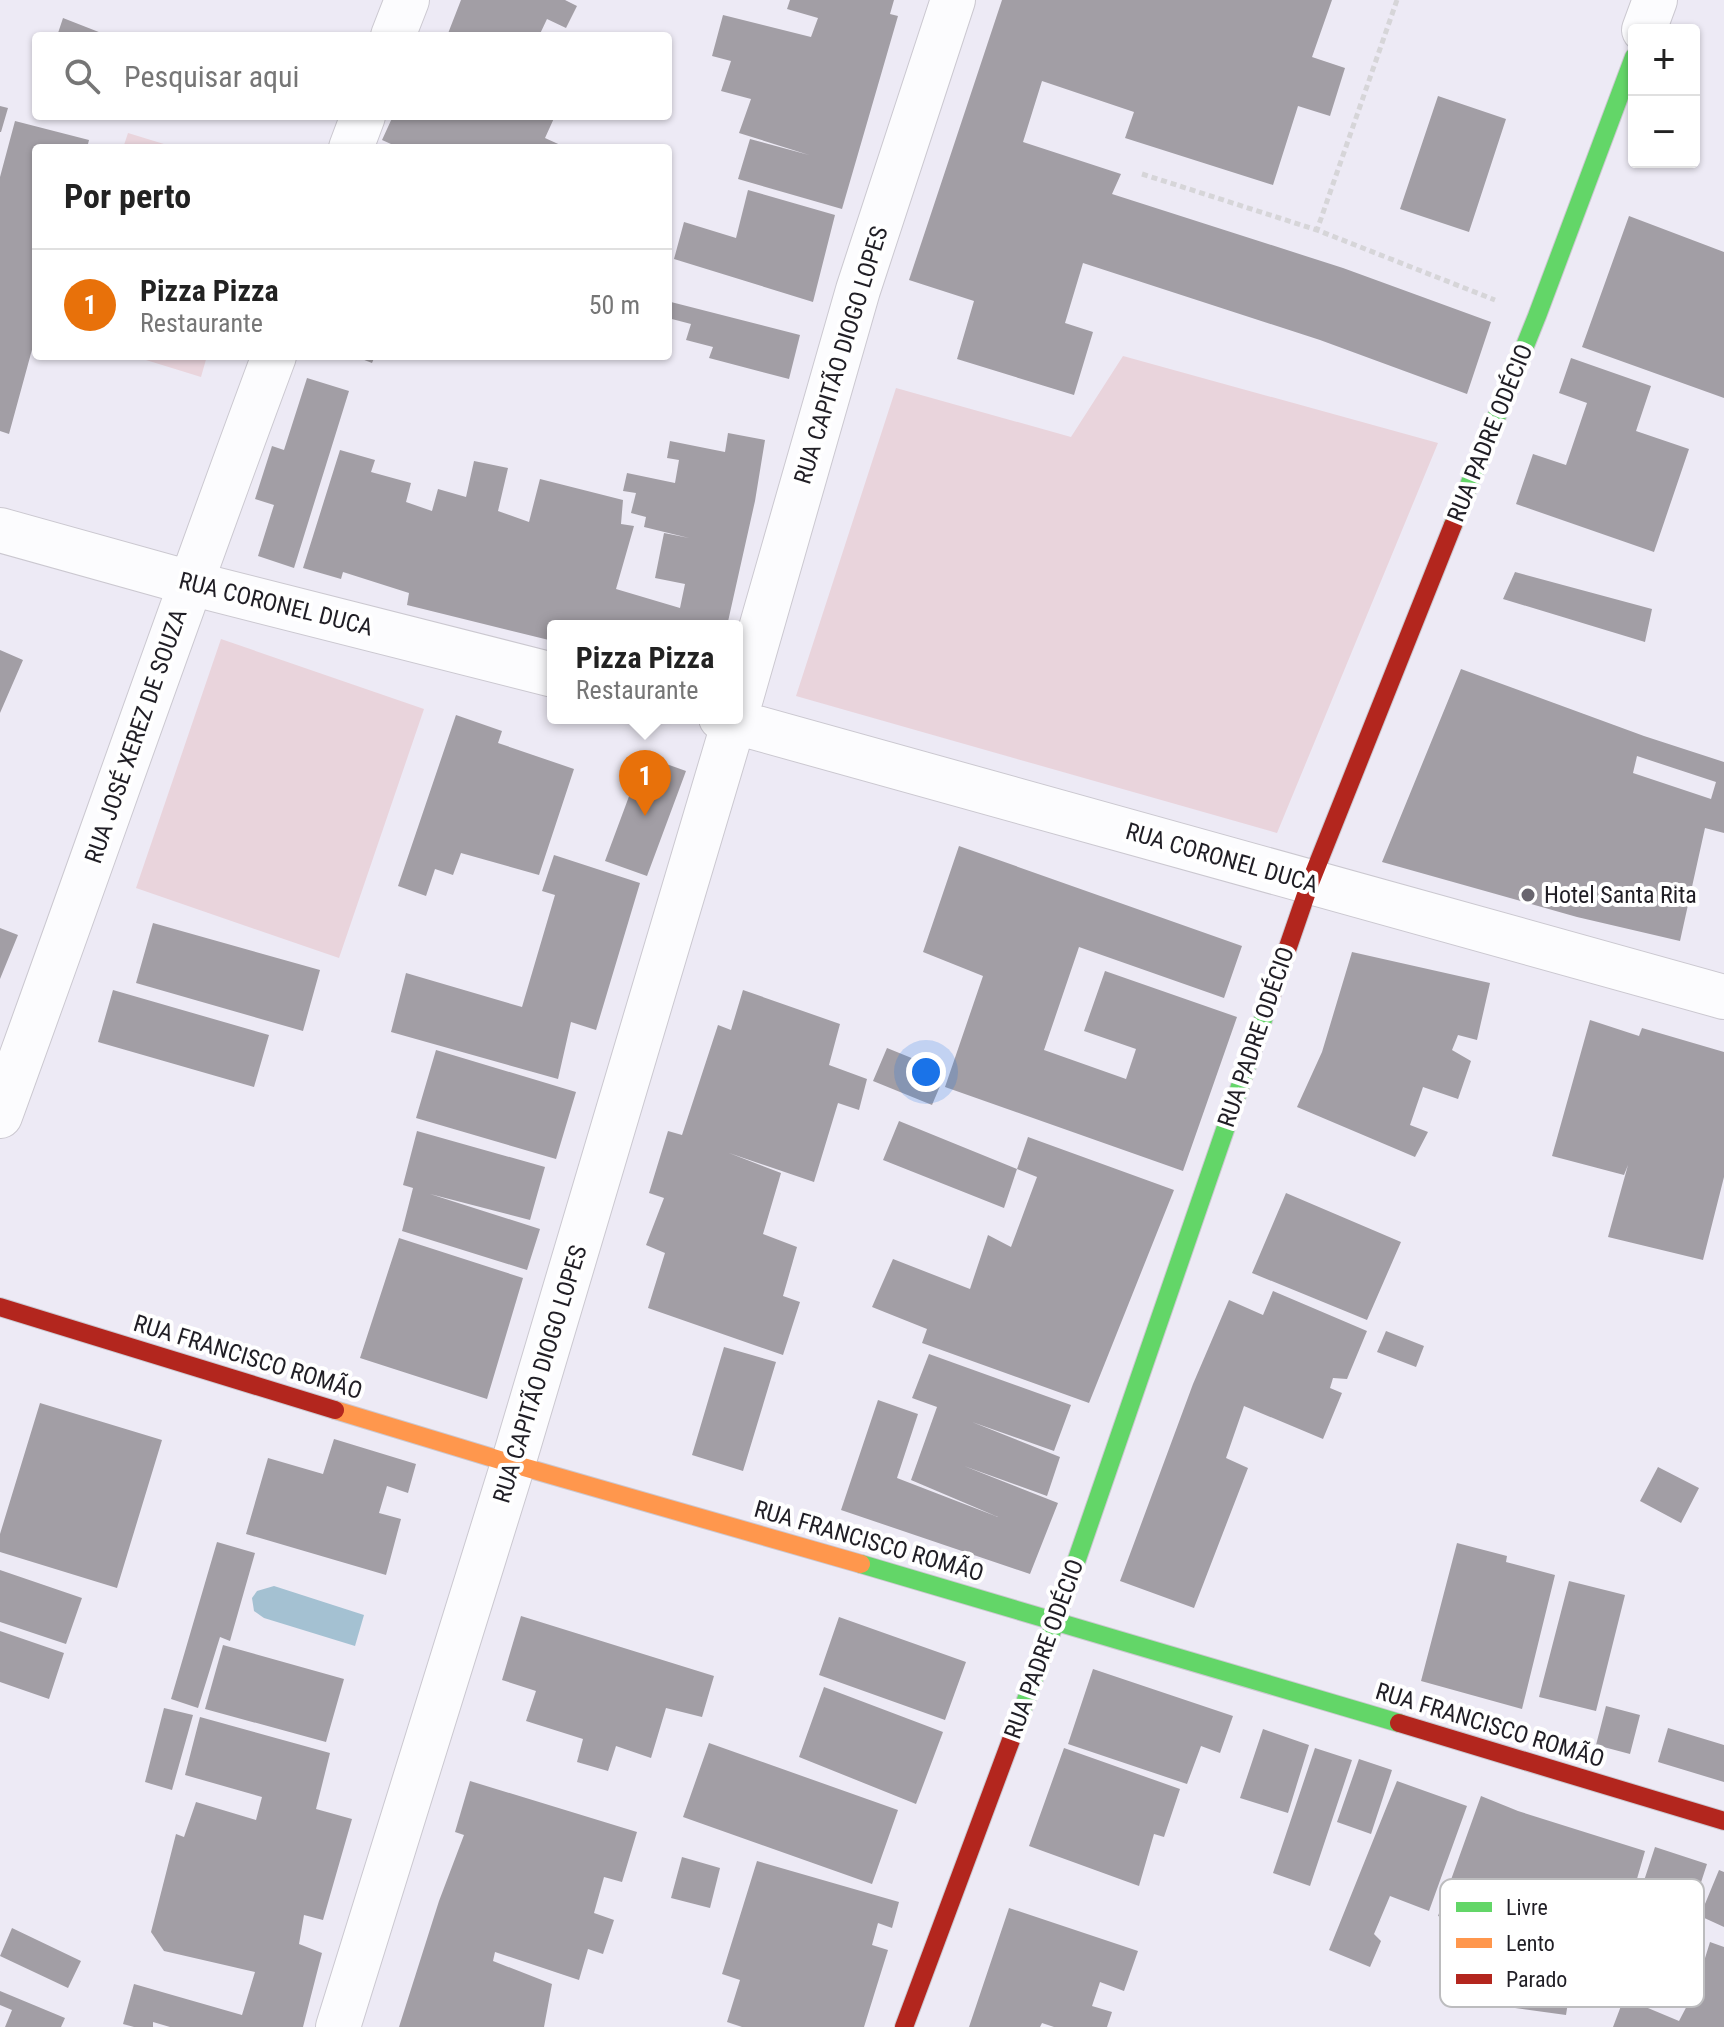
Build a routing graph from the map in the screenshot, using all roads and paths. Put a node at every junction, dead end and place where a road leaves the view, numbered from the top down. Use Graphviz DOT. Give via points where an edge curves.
graph roads {
  1 [pos="407,0"];
  2 [pos="953,0"];
  3 [pos="1397,0"];
  4 [pos="1655,0"];
  5 [pos="1646,24"];
  6 [pos="395,32"];
  7 [pos="1628,73"];
  8 [pos="362,120"];
  9 [pos="352,144"];
  10 [pos="1142,174"];
  11 [pos="1317,230"];
  12 [pos="1537,316"];
  13 [pos="273,360"];
  14 [pos="0,530"];
  15 [pos="190,583"];
  16 [pos="547,673"];
  17 [pos="743,680"];
  18 [pos="743,720"];
  19 [pos="730,724"];
  20 [pos="1310,883"];
  21 [pos="1724,997"];
  22 [pos="0,1116"];
  23 [pos="0,1307"];
  24 [pos="513,1464"];
  25 [pos="1056,1620"];
  26 [pos="1724,1821"];
  27 [pos="338,2027"];
  28 [pos="904,2027"];
  1 -- 6 [label="street"];
  2 -- 17 [label="street, RUA CAPITÃO DIOGO LOPES" via="858,290"];
  3 -- 11 [label="path"];
  4 -- 5 [label="street"];
  7 -- 12 [label="street, RUA PADRE ODÉCIO"];
  8 -- 9 [label="street"];
  10 -- 11 [label="path"];
  11 -- 12 [label="path"];
  12 -- 20 [label="street, RUA PADRE ODÉCIO"];
  13 -- 15 [label="street, RUA JOSÉ XEREZ DE SOUZA"];
  14 -- 15 [label="street, RUA CORONEL DUCA"];
  15 -- 16 [label="street, RUA CORONEL DUCA"];
  15 -- 22 [label="street, RUA JOSÉ XEREZ DE SOUZA"];
  18 -- 20 [label="street, RUA CORONEL DUCA"];
  19 -- 24 [label="street, RUA CAPITÃO DIOGO LOPES"];
  20 -- 21 [label="street, RUA CORONEL DUCA"];
  20 -- 25 [label="street, RUA PADRE ODÉCIO"];
  23 -- 24 [label="street, RUA FRANCISCO ROMÃO"];
  24 -- 25 [label="street, RUA FRANCISCO ROMÃO"];
  24 -- 27 [label="street, RUA CAPITÃO DIOGO LOPES"];
  25 -- 26 [label="street, RUA FRANCISCO ROMÃO"];
  25 -- 28 [label="street, RUA PADRE ODÉCIO"];
}
